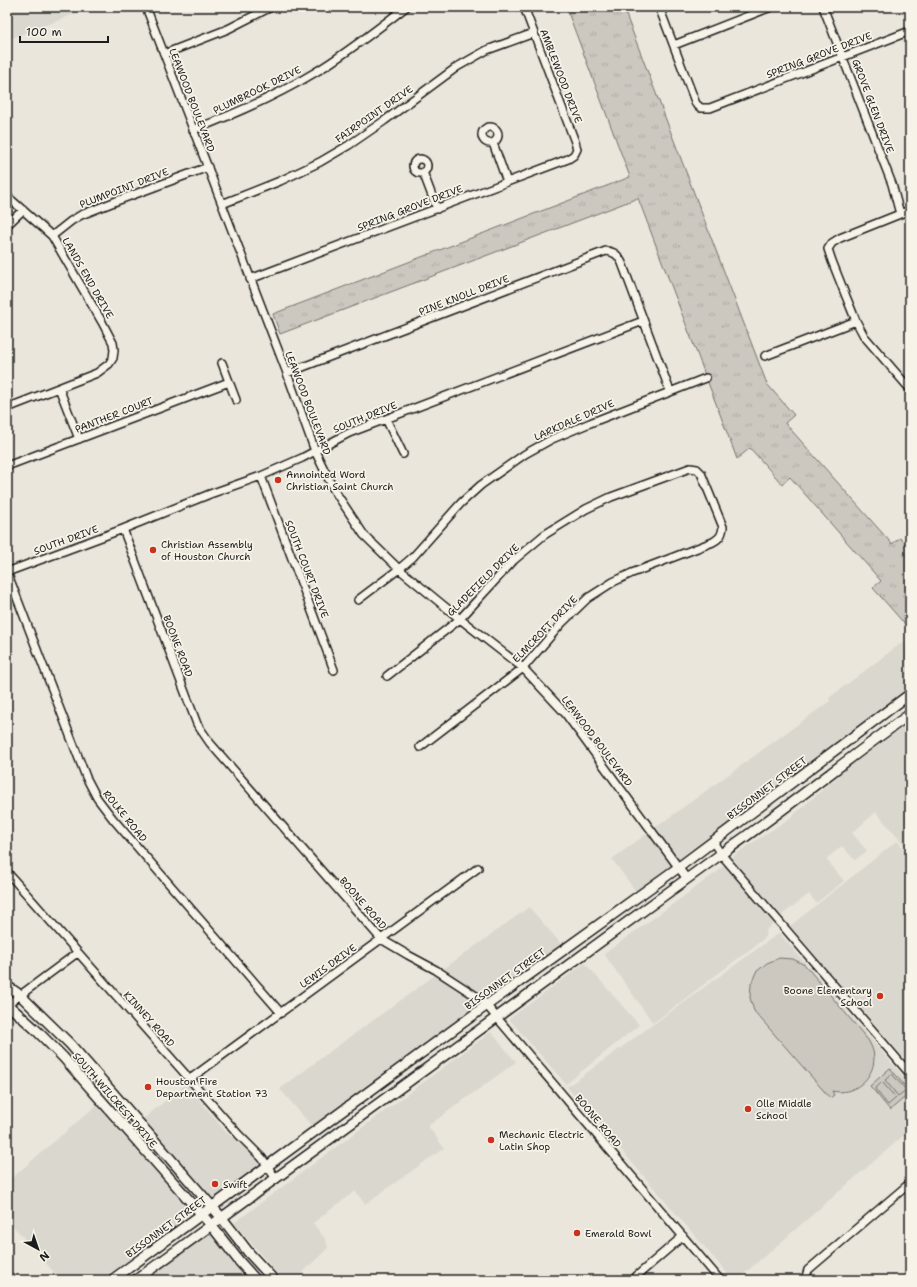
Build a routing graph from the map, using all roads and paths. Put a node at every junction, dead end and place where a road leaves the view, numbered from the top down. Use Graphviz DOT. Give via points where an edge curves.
graph roads {
  1 [pos="146,7"];
  2 [pos="271,7"];
  3 [pos="406,7"];
  4 [pos="524,7"];
  5 [pos="659,7"];
  6 [pos="770,7"];
  7 [pos="824,7"];
  8 [pos="910,31"];
  9 [pos="534,32"];
  10 [pos="674,45"];
  11 [pos="164,54"];
  12 [pos="842,57"];
  13 [pos="193,130"];
  14 [pos="493,143"];
  15 [pos="575,152"];
  16 [pos="208,167"];
  17 [pos="423,172"];
  18 [pos="507,182"];
  19 [pos="7,196"];
  20 [pos="222,204"];
  21 [pos="437,209"];
  22 [pos="23,210"];
  23 [pos="910,210"];
  24 [pos="900,214"];
  25 [pos="7,225"];
  26 [pos="52,236"];
  27 [pos="250,279"];
  28 [pos="643,321"];
  29 [pos="856,321"];
  30 [pos="765,356"];
  31 [pos="222,363"];
  32 [pos="287,373"];
  33 [pos="706,378"];
  34 [pos="229,382"];
  35 [pos="59,388"];
  36 [pos="910,389"];
  37 [pos="670,391"];
  38 [pos="236,400"];
  39 [pos="7,408"];
  40 [pos="386,419"];
  41 [pos="79,439"];
  42 [pos="315,451"];
  43 [pos="403,454"];
  44 [pos="7,466"];
  45 [pos="261,476"];
  46 [pos="664,477"];
  47 [pos="123,530"];
  48 [pos="399,569"];
  49 [pos="7,572"];
  50 [pos="358,600"];
  51 [pos="460,619"];
  52 [pos="523,668"];
  53 [pos="334,670"];
  54 [pos="387,676"];
  55 [pos="910,694"];
  56 [pos="910,714"];
  57 [pos="420,746"];
  58 [pos="800,778"];
  59 [pos="810,789"];
  60 [pos="713,842"];
  61 [pos="721,854"];
  62 [pos="679,867"];
  63 [pos="478,868"];
  64 [pos="7,872"];
  65 [pos="687,879"];
  66 [pos="381,939"];
  67 [pos="77,953"];
  68 [pos="7,986"];
  69 [pos="20,995"];
  70 [pos="7,1005"];
  71 [pos="487,1005"];
  72 [pos="281,1013"];
  73 [pos="498,1017"];
  74 [pos="910,1074"];
  75 [pos="190,1079"];
  76 [pos="127,1108"];
  77 [pos="117,1119"];
  78 [pos="319,1128"];
  79 [pos="328,1140"];
  80 [pos="268,1166"];
  81 [pos="276,1179"];
  82 [pos="910,1183"];
  83 [pos="213,1207"];
  84 [pos="202,1215"];
  85 [pos="222,1218"];
  86 [pos="211,1225"];
  87 [pos="683,1236"];
  88 [pos="112,1280"];
  89 [pos="136,1280"];
  90 [pos="256,1280"];
  91 [pos="274,1280"];
  92 [pos="632,1280"];
  93 [pos="720,1280"];
  94 [pos="805,1280"];
  1 -- 11 [label="street, LEAWOOD BOULEVARD"];
  2 -- 11 [label="street" via="228,29"];
  3 -- 13 [label="street, PLUMBROOK DRIVE" via="347,52 298,82 248,108"];
  4 -- 9 [label="street, AMBLEWOOD DRIVE"];
  5 -- 10 [label="street"];
  6 -- 10 [label="street"];
  7 -- 12 [label="street, GROVE GLEN DRIVE"];
  8 -- 12 [label="street, SPRING GROVE DRIVE"];
  9 -- 15 [label="street, AMBLEWOOD DRIVE" via="575,142"];
  9 -- 20 [label="street, FAIRPOINT DRIVE" via="487,50 457,67 384,121 329,156 280,181"];
  10 -- 12 [label="street, SPRING GROVE DRIVE" via="696,104 701,108 710,108"];
  11 -- 13 [label="street, LEAWOOD BOULEVARD"];
  12 -- 24 [label="street, GROVE GLEN DRIVE" via="892,184"];
  13 -- 16 [label="street, LEAWOOD BOULEVARD"];
  14 -- 18 [label="street"];
  15 -- 18 [label="street, SPRING GROVE DRIVE" via="568,159"];
  16 -- 20 [label="street, LEAWOOD BOULEVARD"];
  16 -- 26 [label="street, PLUMPOINT DRIVE" via="86,213"];
  17 -- 21 [label="street"];
  18 -- 21 [label="street, SPRING GROVE DRIVE"];
  19 -- 22 [label="street, LANDS END DRIVE"];
  20 -- 27 [label="street, LEAWOOD BOULEVARD"];
  21 -- 27 [label="street, SPRING GROVE DRIVE"];
  22 -- 25 [label="street"];
  22 -- 26 [label="street, LANDS END DRIVE"];
  23 -- 24 [label="street"];
  24 -- 29 [label="street" via="840,238 828,249"];
  26 -- 35 [label="street, LANDS END DRIVE" via="113,343 113,358 109,364 97,373"];
  27 -- 32 [label="street, LEAWOOD BOULEVARD"];
  28 -- 32 [label="street, PINE KNOLL DRIVE" via="619,256 606,251"];
  28 -- 37 [label="street"];
  28 -- 40 [label="street, SOUTH DRIVE"];
  29 -- 30 [label="street"];
  29 -- 36 [label="street" via="864,336"];
  31 -- 34 [label="street"];
  32 -- 42 [label="street, LEAWOOD BOULEVARD"];
  33 -- 37 [label="street, LARKDALE DRIVE"];
  34 -- 38 [label="street"];
  34 -- 41 [label="street, PANTHER COURT"];
  35 -- 39 [label="street"];
  35 -- 41 [label="street"];
  37 -- 48 [label="street, LARKDALE DRIVE" via="558,436 525,454 481,485"];
  40 -- 42 [label="street, SOUTH DRIVE" via="349,433"];
  40 -- 43 [label="street"];
  41 -- 44 [label="street, PANTHER COURT"];
  42 -- 45 [label="street, SOUTH DRIVE"];
  42 -- 48 [label="street, LEAWOOD BOULEVARD" via="334,490 364,535"];
  45 -- 47 [label="street, SOUTH DRIVE"];
  45 -- 53 [label="street, SOUTH COURT DRIVE"];
  46 -- 51 [label="street, GLADEFIELD DRIVE" via="611,497 544,534 514,560"];
  46 -- 52 [label="street, ELMCROFT DRIVE" via="690,468 701,473 723,527 720,538 632,573 588,598 562,623"];
  47 -- 49 [label="street, SOUTH DRIVE"];
  47 -- 66 [label="street, BOONE ROAD" via="197,724 210,744"];
  48 -- 50 [label="street, LARKDALE DRIVE"];
  48 -- 51 [label="street, LEAWOOD BOULEVARD"];
  49 -- 72 [label="street, ROLKE ROAD" via="86,777 97,798"];
  51 -- 52 [label="street, LEAWOOD BOULEVARD"];
  51 -- 54 [label="street, GLADEFIELD DRIVE"];
  52 -- 57 [label="street, ELMCROFT DRIVE"];
  52 -- 62 [label="street, LEAWOOD BOULEVARD" via="569,718"];
  55 -- 58 [label="main road, BISSONNET STREET"];
  56 -- 59 [label="main road"];
  58 -- 59 [label="main road"];
  58 -- 60 [label="main road, BISSONNET STREET"];
  59 -- 61 [label="main road"];
  60 -- 61 [label="street"];
  60 -- 62 [label="main road, BISSONNET STREET"];
  61 -- 65 [label="main road"];
  61 -- 74 [label="street"];
  62 -- 65 [label="street, LEAWOOD BOULEVARD"];
  62 -- 71 [label="main road, BISSONNET STREET"];
  63 -- 66 [label="street, LEWIS DRIVE"];
  64 -- 67 [label="street, KINNEY ROAD"];
  65 -- 73 [label="main road"];
  66 -- 71 [label="street, BOONE ROAD" via="436,970"];
  66 -- 72 [label="street, LEWIS DRIVE"];
  67 -- 69 [label="street"];
  67 -- 75 [label="street, KINNEY ROAD"];
  68 -- 69 [label="main road"];
  69 -- 70 [label="street"];
  69 -- 76 [label="main road, SOUTH WILCREST DRIVE" via="70,1044"];
  70 -- 77 [label="main road, SOUTH WILCREST DRIVE" via="53,1047"];
  71 -- 73 [label="street, BOONE ROAD"];
  71 -- 78 [label="main road, BISSONNET STREET"];
  72 -- 75 [label="street, LEWIS DRIVE"];
  73 -- 79 [label="main road"];
  73 -- 87 [label="street, BOONE ROAD"];
  75 -- 80 [label="street, KINNEY ROAD"];
  76 -- 77 [label="main road"];
  76 -- 83 [label="main road, SOUTH WILCREST DRIVE"];
  77 -- 84 [label="main road, SOUTH WILCREST DRIVE"];
  78 -- 79 [label="main road"];
  78 -- 80 [label="main road, BISSONNET STREET"];
  79 -- 81 [label="main road"];
  80 -- 81 [label="street, KINNEY ROAD"];
  80 -- 83 [label="main road, BISSONNET STREET"];
  81 -- 85 [label="main road"];
  82 -- 94 [label="street" via="808,1270"];
  83 -- 84 [label="main road, BISSONNET STREET"];
  83 -- 85 [label="main road, SOUTH WILCREST DRIVE"];
  84 -- 86 [label="main road, SOUTH WILCREST DRIVE"];
  84 -- 88 [label="main road, BISSONNET STREET"];
  85 -- 86 [label="main road"];
  85 -- 91 [label="main road, SOUTH WILCREST DRIVE"];
  86 -- 89 [label="main road"];
  86 -- 90 [label="main road, SOUTH WILCREST DRIVE"];
  87 -- 92 [label="street"];
  87 -- 93 [label="street, BOONE ROAD"];
}
